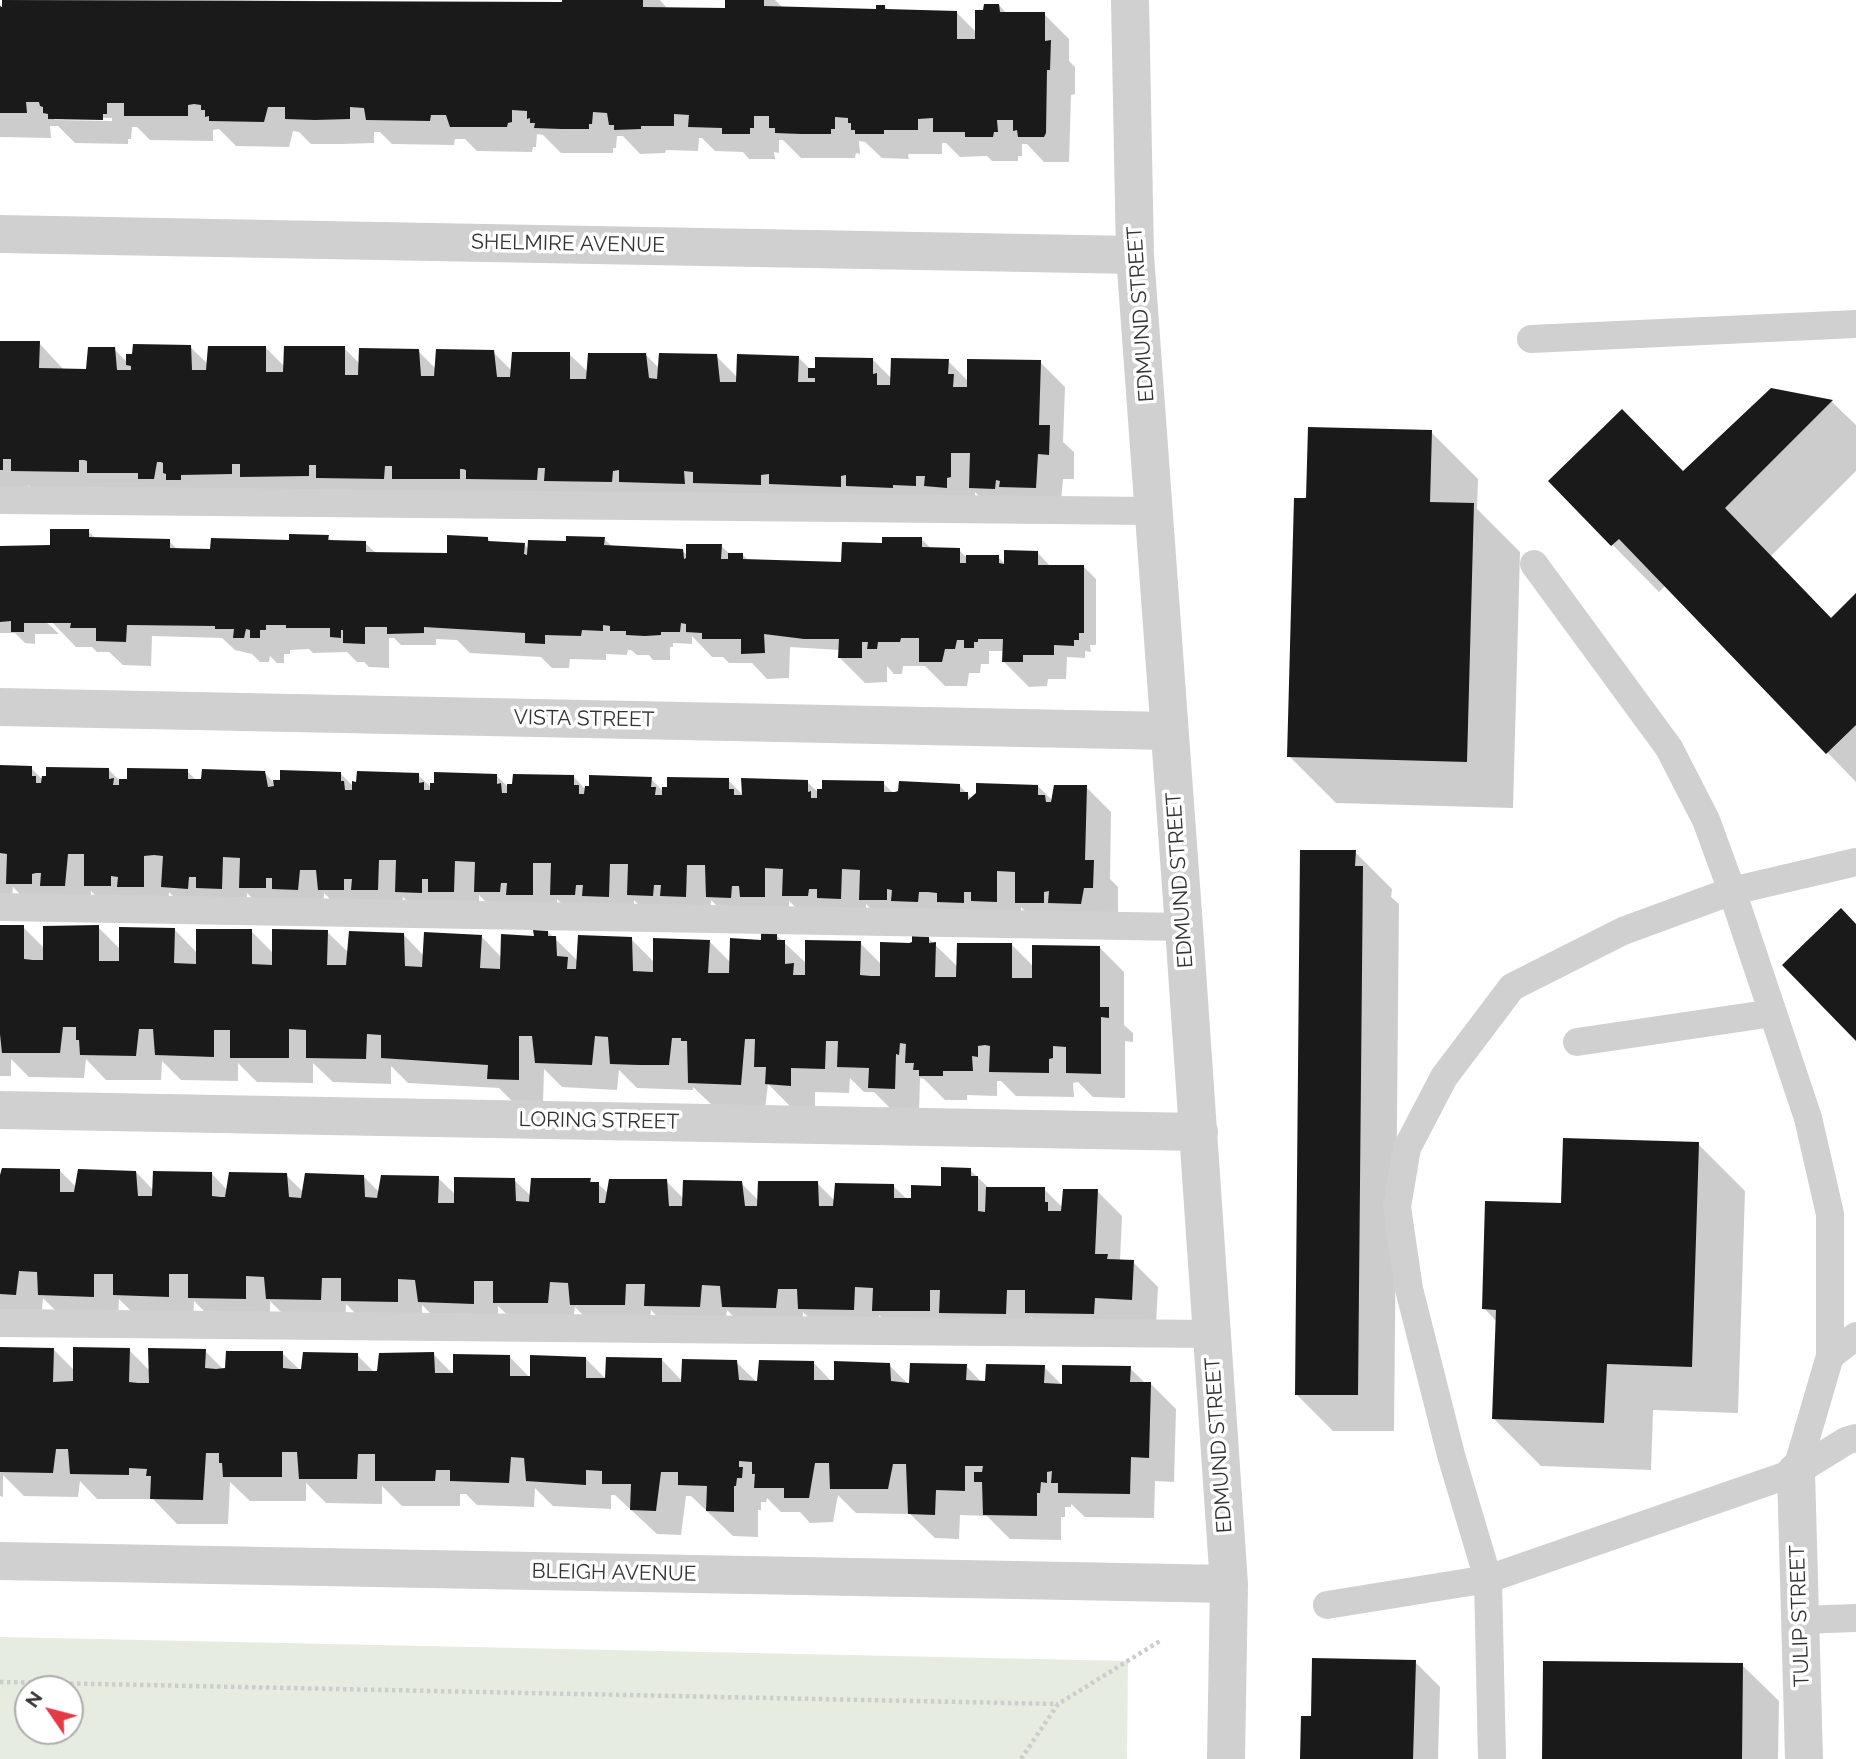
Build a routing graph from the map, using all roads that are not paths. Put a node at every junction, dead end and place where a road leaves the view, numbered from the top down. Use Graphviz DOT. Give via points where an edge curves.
graph roads {
  1 [pos="1130,0"];
  2 [pos="0,234"];
  3 [pos="1135,255"];
  4 [pos="1856,324"];
  5 [pos="1531,339"];
  6 [pos="0,500"];
  7 [pos="1154,511"];
  8 [pos="1534,564"];
  9 [pos="0,707"];
  10 [pos="1169,731"];
  11 [pos="1856,862"];
  12 [pos="1732,891"];
  13 [pos="0,907"];
  14 [pos="1185,927"];
  15 [pos="1773,1013"];
  16 [pos="1577,1042"];
  17 [pos="0,1110"];
  18 [pos="1199,1132"];
  19 [pos="0,1323"];
  20 [pos="1212,1334"];
  21 [pos="1856,1336"];
  22 [pos="1830,1356"];
  23 [pos="1856,1438"];
  24 [pos="1796,1472"];
  25 [pos="0,1561"];
  26 [pos="1488,1579"];
  27 [pos="1229,1584"];
  28 [pos="1327,1605"];
  29 [pos="1856,1618"];
  30 [pos="1800,1620"];
  31 [pos="1226,1759"];
  32 [pos="1492,1759"];
  33 [pos="1804,1759"];
  1 -- 3 [label="street, EDMUND STREET"];
  2 -- 3 [label="street, SHELMIRE AVENUE"];
  3 -- 7 [label="street, EDMUND STREET"];
  4 -- 5 [label="lane"];
  6 -- 7 [label="lane"];
  7 -- 10 [label="street, EDMUND STREET"];
  8 -- 12 [label="lane" via="1669,748 1706,820"];
  9 -- 10 [label="street, VISTA STREET"];
  10 -- 14 [label="street, EDMUND STREET"];
  11 -- 12 [label="lane"];
  12 -- 15 [label="lane"];
  12 -- 26 [label="lane" via="1623,931 1512,986 1444,1077 1407,1148 1397,1207 1409,1289"];
  13 -- 14 [label="lane"];
  14 -- 18 [label="street, EDMUND STREET"];
  15 -- 16 [label="lane"];
  15 -- 22 [label="lane" via="1808,1118 1830,1214"];
  17 -- 18 [label="street, LORING STREET"];
  18 -- 20 [label="street, EDMUND STREET"];
  19 -- 20 [label="lane"];
  20 -- 27 [label="street, EDMUND STREET"];
  21 -- 22 [label="lane"];
  22 -- 24 [label="lane"];
  23 -- 24 [label="lane"];
  24 -- 26 [label="lane"];
  24 -- 30 [label="street, TULIP STREET"];
  25 -- 27 [label="street, BLEIGH AVENUE"];
  26 -- 28 [label="lane"];
  26 -- 32 [label="lane"];
  27 -- 31 [label="street, EDMUND STREET"];
  29 -- 30 [label="lane"];
  30 -- 33 [label="street, TULIP STREET"];
}
